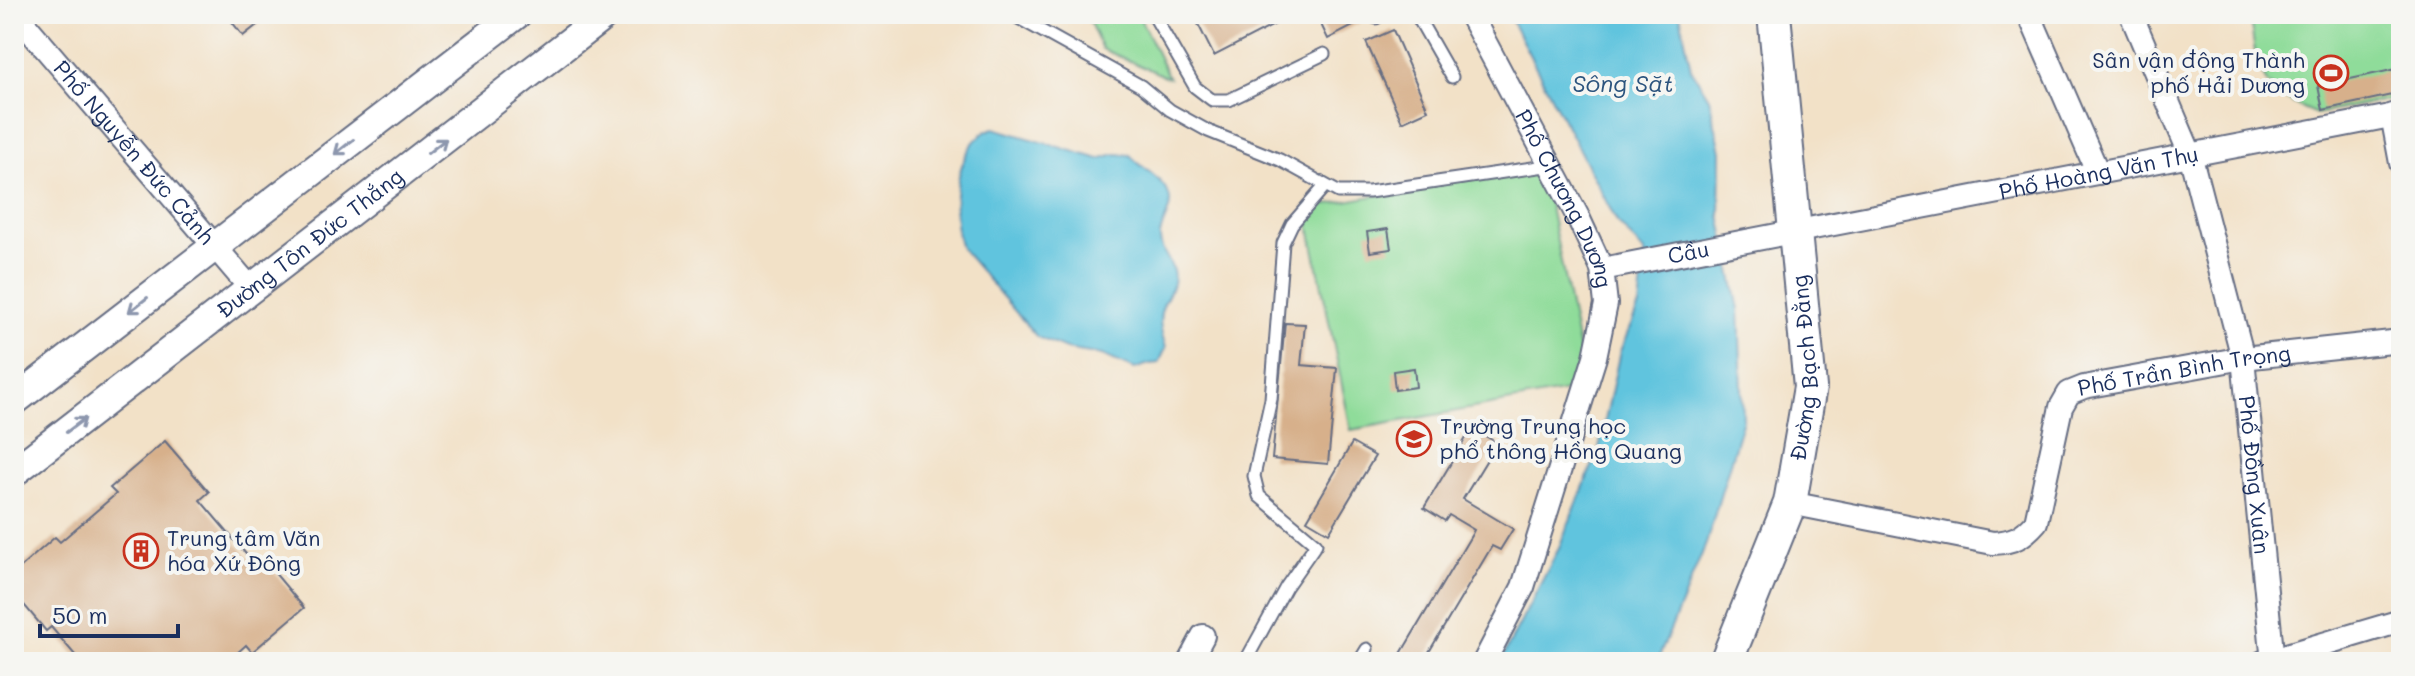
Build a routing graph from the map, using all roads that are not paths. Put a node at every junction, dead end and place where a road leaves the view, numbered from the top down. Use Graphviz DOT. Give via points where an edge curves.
graph roads {
  1 [pos="16,14"];
  2 [pos="517,14"];
  3 [pos="606,14"];
  4 [pos="1011,14"];
  5 [pos="1153,14"];
  6 [pos="1374,14"];
  7 [pos="1383,14"];
  8 [pos="1416,14"];
  9 [pos="1470,14"];
  10 [pos="1774,14"];
  11 [pos="2029,14"];
  12 [pos="2131,14"];
  13 [pos="1324,54"];
  14 [pos="1452,77"];
  15 [pos="2397,114"];
  16 [pos="2190,154"];
  17 [pos="2401,163"];
  18 [pos="1552,165"];
  19 [pos="2098,173"];
  20 [pos="1325,186"];
  21 [pos="1796,232"];
  22 [pos="1754,239"];
  23 [pos="213,247"];
  24 [pos="1602,269"];
  25 [pos="252,290"];
  26 [pos="2401,341"];
  27 [pos="2243,358"];
  28 [pos="14,401"];
  29 [pos="14,472"];
  30 [pos="1790,503"];
  31 [pos="2401,621"];
  32 [pos="1203,636"];
  33 [pos="1367,649"];
  34 [pos="2270,661"];
  35 [pos="1189,662"];
  36 [pos="1245,662"];
  37 [pos="1359,662"];
  38 [pos="1484,662"];
  39 [pos="1726,662"];
  1 -- 23 [label="street, Phố Nguyễn Đức Cảnh"];
  2 -- 23 [label="street, one-way"];
  25 -- 3 [label="street, Đường Tôn Đức Thắng, one-way"];
  4 -- 20 [label="lane" via="1141,86 1208,131 1280,160"];
  5 -- 13 [label="lane" via="1195,87 1212,100 1229,100"];
  6 -- 7 [label="lane"];
  8 -- 14 [label="lane"];
  9 -- 18 [label="street, Phố Chương Dương"];
  10 -- 21 [label="main road, Đường Bạch Đằng"];
  11 -- 19 [label="street"];
  12 -- 16 [label="street, Phố Đồng Xuân"];
  15 -- 16 [label="street, Phố Hoàng Văn Thụ"];
  15 -- 17 [label="street"];
  16 -- 19 [label="street, Phố Hoàng Văn Thụ"];
  16 -- 27 [label="street, Phố Đồng Xuân"];
  18 -- 20 [label="lane" via="1369,192 1338,192"];
  18 -- 24 [label="street, Phố Chương Dương"];
  19 -- 21 [label="street, Phố Hoàng Văn Thụ"];
  20 -- 36 [label="lane" via="1292,224 1283,243 1271,399 1254,476 1259,496 1316,544"];
  21 -- 22 [label="street, Phố Hoàng Văn Thụ"];
  21 -- 30 [label="main road, Đường Bạch Đằng" via="1810,387"];
  22 -- 24 [label="street, Cầu"];
  23 -- 25 [label="street, Phố Nguyễn Đức Cảnh"];
  23 -- 28 [label="street, one-way"];
  24 -- 38 [label="street, Phố Chương Dương" via="1606,304 1595,357 1523,587"];
  29 -- 25 [label="street, Đường Tôn Đức Thắng, one-way"];
  26 -- 27 [label="street, Phố Trần Bình Trọng"];
  27 -- 30 [label="street, Phố Trần Bình Trọng" via="2069,393 2061,407 2036,522 2010,542"];
  27 -- 34 [label="street, Phố Đồng Xuân"];
  30 -- 39 [label="main road, Đường Bạch Đằng"];
  31 -- 34 [label="street"];
  32 -- 35 [label="street"];
  33 -- 37 [label="lane"];
}
